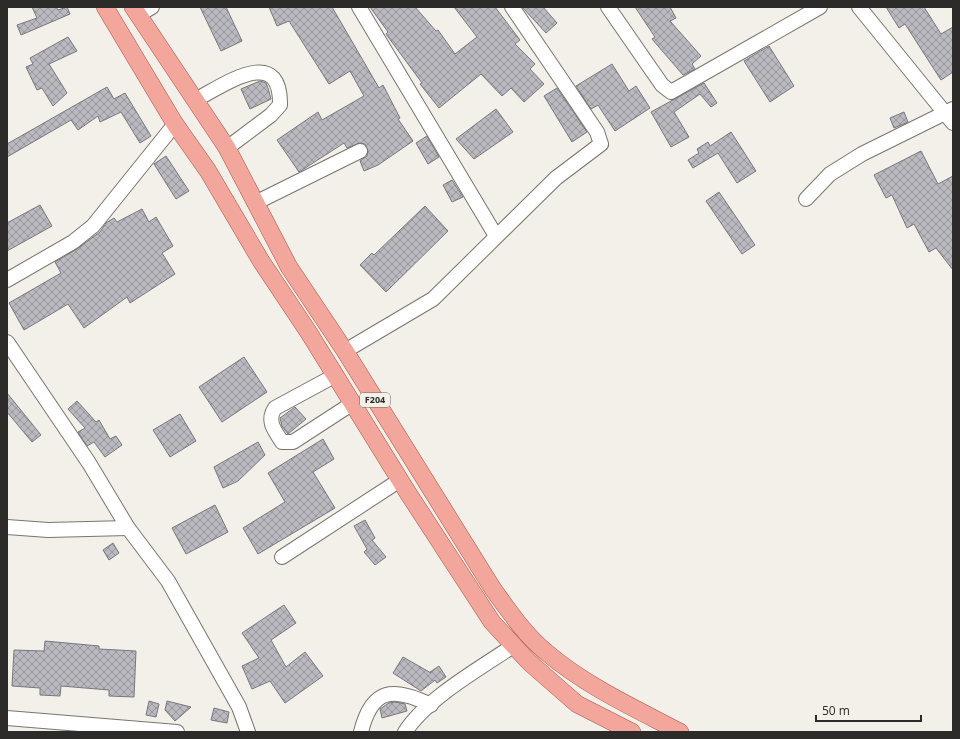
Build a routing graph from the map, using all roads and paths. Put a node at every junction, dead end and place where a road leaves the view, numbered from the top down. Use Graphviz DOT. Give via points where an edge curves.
graph roads {
  1 [pos="105,7"];
  2 [pos="359,7"];
  3 [pos="512,7"];
  4 [pos="608,7"];
  5 [pos="820,7"];
  6 [pos="859,7"];
  7 [pos="141,10"];
  8 [pos="195,100"];
  9 [pos="950,116"];
  10 [pos="175,124"];
  11 [pos="227,148"];
  12 [pos="360,151"];
  13 [pos="806,199"];
  14 [pos="255,203"];
  15 [pos="496,236"];
  16 [pos="7,280"];
  17 [pos="7,342"];
  18 [pos="345,351"];
  19 [pos="336,375"];
  20 [pos="352,403"];
  21 [pos="400,480"];
  22 [pos="7,527"];
  23 [pos="128,528"];
  24 [pos="282,557"];
  25 [pos="513,646"];
  26 [pos="431,705"];
  27 [pos="7,718"];
  28 [pos="177,732"];
  29 [pos="248,732"];
  30 [pos="361,732"];
  31 [pos="405,732"];
  32 [pos="632,732"];
  33 [pos="680,732"];
  1 -- 10 [label="main road, F204"];
  2 -- 15 [label="street"];
  3 -- 15 [label="street" via="597,132 601,144 556,178"];
  4 -- 5 [label="street" via="662,85 671,92"];
  6 -- 9 [label="street"];
  7 -- 8 [label="main road, F204"];
  8 -- 11 [label="main road, F204"];
  8 -- 11 [label="street" via="258,71 267,72 274,80 280,92 280,105 271,115"];
  9 -- 13 [label="street" via="862,154 830,174"];
  10 -- 16 [label="street" via="93,226 73,242"];
  10 -- 19 [label="main road, F204" via="208,171 261,261"];
  11 -- 14 [label="main road, F204"];
  12 -- 14 [label="street"];
  14 -- 18 [label="main road, F204" via="289,267"];
  15 -- 18 [label="street" via="432,299"];
  17 -- 23 [label="street" via="89,463"];
  18 -- 33 [label="main road, F204" via="512,616 546,652 585,681"];
  19 -- 20 [label="main road, F204"];
  19 -- 20 [label="street" via="275,408 270,422 282,442 293,442"];
  20 -- 21 [label="main road, F204"];
  21 -- 24 [label="street"];
  21 -- 25 [label="main road, F204" via="492,622"];
  22 -- 23 [label="street" via="48,530"];
  23 -- 29 [label="street" via="168,581 239,707"];
  25 -- 26 [label="street"];
  25 -- 32 [label="main road, F204" via="577,704"];
  26 -- 30 [label="street" via="399,692 387,695 375,700 368,709"];
  26 -- 31 [label="street" via="415,718"];
  27 -- 28 [label="street"];
}
